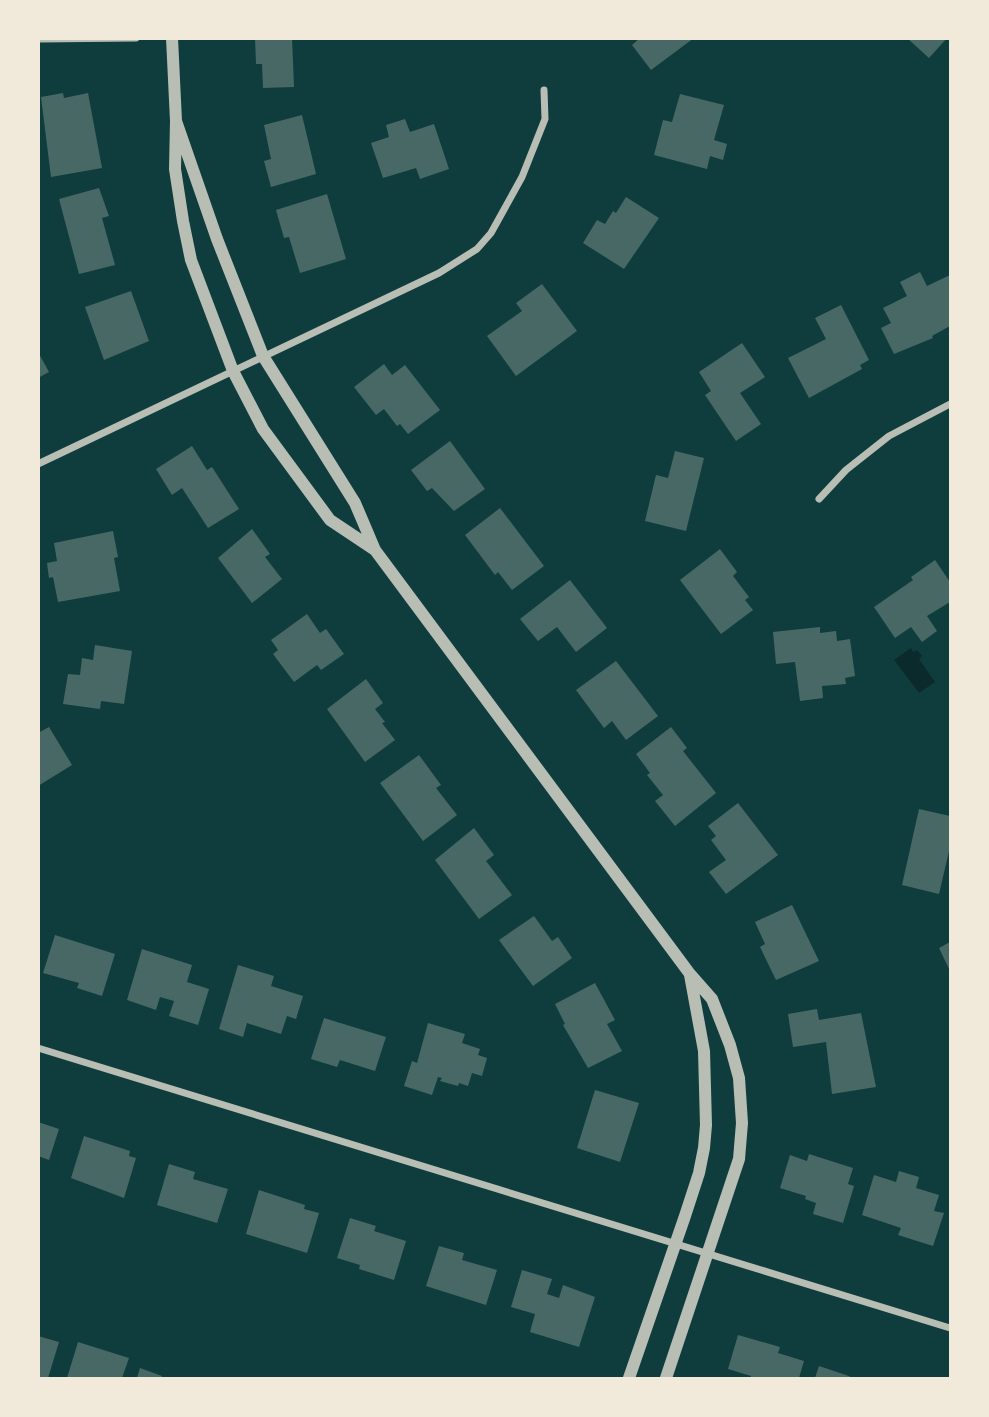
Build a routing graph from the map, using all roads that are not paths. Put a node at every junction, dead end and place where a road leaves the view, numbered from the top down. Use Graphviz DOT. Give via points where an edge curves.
graph roads {
  1 [pos="136,38"];
  2 [pos="172,38"];
  3 [pos="38,39"];
  4 [pos="544,90"];
  5 [pos="176,121"];
  6 [pos="262,356"];
  7 [pos="233,371"];
  8 [pos="950,404"];
  9 [pos="38,464"];
  10 [pos="820,499"];
  11 [pos="375,550"];
  12 [pos="690,974"];
  13 [pos="38,1048"];
  14 [pos="675,1244"];
  15 [pos="708,1254"];
  16 [pos="950,1328"];
  17 [pos="629,1378"];
  18 [pos="666,1378"];
  1 -- 3 [label="street"];
  2 -- 5 [label="street"];
  4 -- 6 [label="street" via="545,119 522,177 477,249 439,273"];
  5 -- 6 [label="street"];
  5 -- 7 [label="street" via="175,169 191,260"];
  6 -- 7 [label="street"];
  6 -- 11 [label="street" via="355,503"];
  7 -- 9 [label="street"];
  7 -- 11 [label="street" via="263,429 330,520"];
  8 -- 10 [label="street" via="889,436 846,470"];
  11 -- 12 [label="street"];
  12 -- 14 [label="street" via="704,1051 706,1125 699,1173"];
  12 -- 15 [label="street" via="712,999 730,1045 739,1078 742,1123 739,1159"];
  13 -- 14 [label="street"];
  14 -- 15 [label="street"];
  14 -- 17 [label="street"];
  15 -- 16 [label="street"];
  15 -- 18 [label="street"];
}
